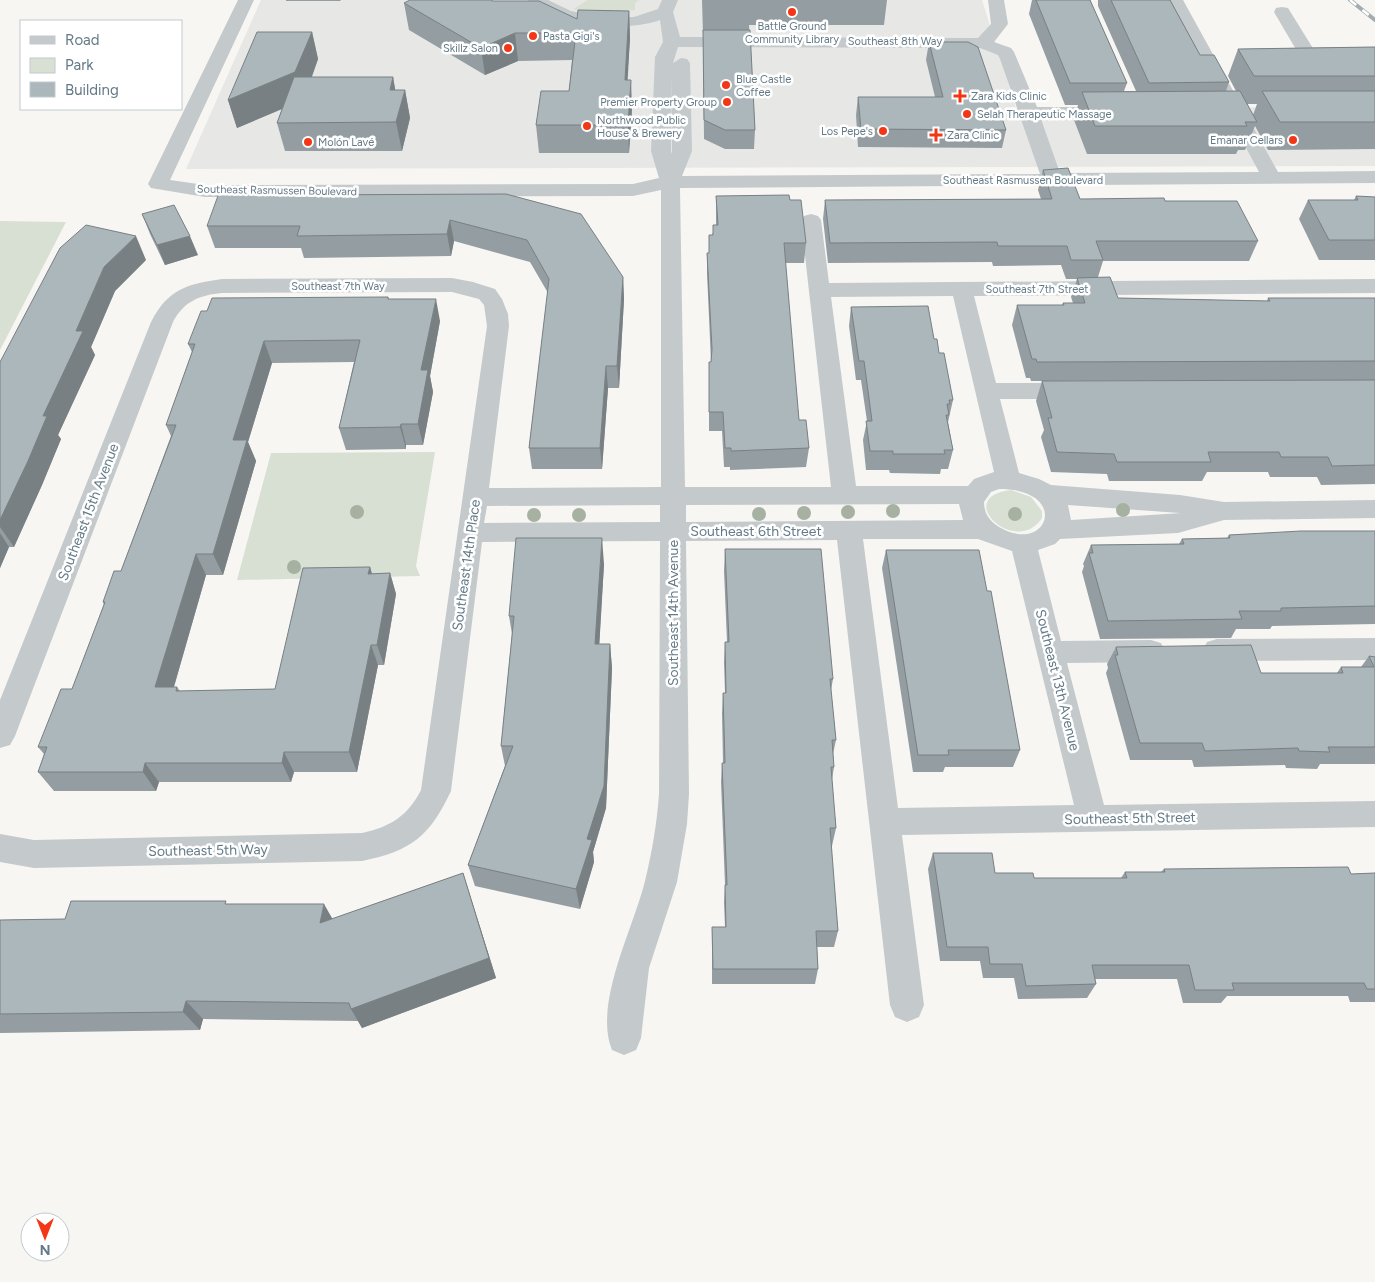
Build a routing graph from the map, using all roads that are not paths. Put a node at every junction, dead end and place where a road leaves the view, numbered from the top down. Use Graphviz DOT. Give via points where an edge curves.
graph roads {
  1 [pos="246,0"];
  2 [pos="536,0"];
  3 [pos="996,0"];
  4 [pos="1175,0"];
  5 [pos="668,6"];
  6 [pos="1282,12"];
  7 [pos="672,42"];
  8 [pos="990,45"];
  9 [pos="1265,66"];
  10 [pos="1134,112"];
  11 [pos="1227,112"];
  12 [pos="1256,112"];
  13 [pos="1030,113"];
  14 [pos="1375,177"];
  15 [pos="1272,178"];
  16 [pos="1052,179"];
  17 [pos="670,182"];
  18 [pos="811,220"];
  19 [pos="1375,286"];
  20 [pos="962,289"];
  21 [pos="820,290"];
  22 [pos="184,293"];
  23 [pos="490,296"];
  24 [pos="987,391"];
  25 [pos="1094,391"];
  26 [pos="1008,480"];
  27 [pos="1048,494"];
  28 [pos="673,495"];
  29 [pos="974,495"];
  30 [pos="475,496"];
  31 [pos="845,496"];
  32 [pos="1375,509"];
  33 [pos="1224,511"];
  34 [pos="983,529"];
  35 [pos="849,530"];
  36 [pos="1053,530"];
  37 [pos="672,532"];
  38 [pos="470,534"];
  39 [pos="1023,543"];
  40 [pos="1375,649"];
  41 [pos="1051,652"];
  42 [pos="0,736"];
  43 [pos="1375,814"];
  44 [pos="1092,818"];
  45 [pos="884,822"];
  46 [pos="412,828"];
  47 [pos="0,848"];
  48 [pos="907,1005"];
  49 [pos="624,1038"];
  1 -- 17 [label="street, Southeast Rasmussen Boulevard" via="158,184 205,191 633,190"];
  2 -- 5 [label="street" via="566,15 603,21 635,22 654,18"];
  3 -- 8 [label="street" via="1000,24"];
  4 -- 11 [label="street" via="1221,66"];
  5 -- 7 [label="street, Southeast 14th Avenue"];
  6 -- 9 [label="street" via="1310,58 1305,64"];
  7 -- 8 [label="street, Southeast 8th Way"];
  7 -- 17 [label="street, Southeast 14th Avenue" via="681,57 682,151"];
  8 -- 13 [label="street" via="1005,52"];
  10 -- 13 [label="street"];
  11 -- 12 [label="street"];
  11 -- 15 [label="street"];
  13 -- 16 [label="street"];
  14 -- 15 [label="street, Southeast Rasmussen Boulevard"];
  15 -- 16 [label="street, Southeast Rasmussen Boulevard"];
  16 -- 17 [label="street, Southeast Rasmussen Boulevard"];
  17 -- 28 [label="street, Southeast 14th Avenue"];
  18 -- 21 [label="street"];
  19 -- 20 [label="street, Southeast 7th Street"];
  20 -- 21 [label="street, Southeast 7th Street"];
  20 -- 24 [label="street"];
  21 -- 31 [label="street"];
  22 -- 23 [label="street, Southeast 7th Way" via="222,286 452,285 475,288"];
  22 -- 42 [label="street, Southeast 15th Avenue" via="170,306 162,322"];
  23 -- 30 [label="street, Southeast 14th Place" via="497,306 498,326"];
  24 -- 25 [label="street"];
  24 -- 26 [label="street"];
  26 -- 27 [label="street, Southeast 6th Street" via="1036,486"];
  26 -- 29 [label="street, Southeast 6th Street" via="986,484"];
  27 -- 33 [label="street, Southeast 6th Street" via="1180,504"];
  27 -- 36 [label="street" via="1058,510"];
  28 -- 30 [label="street"];
  28 -- 31 [label="street"];
  28 -- 37 [label="street, Southeast 14th Avenue"];
  29 -- 31 [label="street"];
  29 -- 34 [label="street" via="972,511"];
  30 -- 38 [label="street, Southeast 14th Place"];
  32 -- 33 [label="street, Southeast 6th Street"];
  33 -- 36 [label="street, Southeast 6th Street" via="1178,524"];
  34 -- 35 [label="street, Southeast 6th Street"];
  34 -- 39 [label="street, Southeast 6th Street" via="1000,539"];
  35 -- 37 [label="street, Southeast 6th Street"];
  35 -- 45 [label="street"];
  36 -- 39 [label="street, Southeast 6th Street" via="1044,538"];
  37 -- 38 [label="street, Southeast 6th Street"];
  37 -- 49 [label="street, Southeast 14th Avenue" via="672,824 661,882 632,968"];
  38 -- 46 [label="street, Southeast 14th Place" via="436,790 428,808"];
  39 -- 41 [label="street, Southeast 13th Avenue"];
  40 -- 41 [label="street"];
  41 -- 44 [label="street, Southeast 13th Avenue"];
  43 -- 44 [label="street, Southeast 5th Street"];
  44 -- 45 [label="street, Southeast 5th Street"];
  45 -- 48 [label="street"];
  46 -- 47 [label="street, Southeast 5th Way" via="388,842 362,847 34,854"];
}
